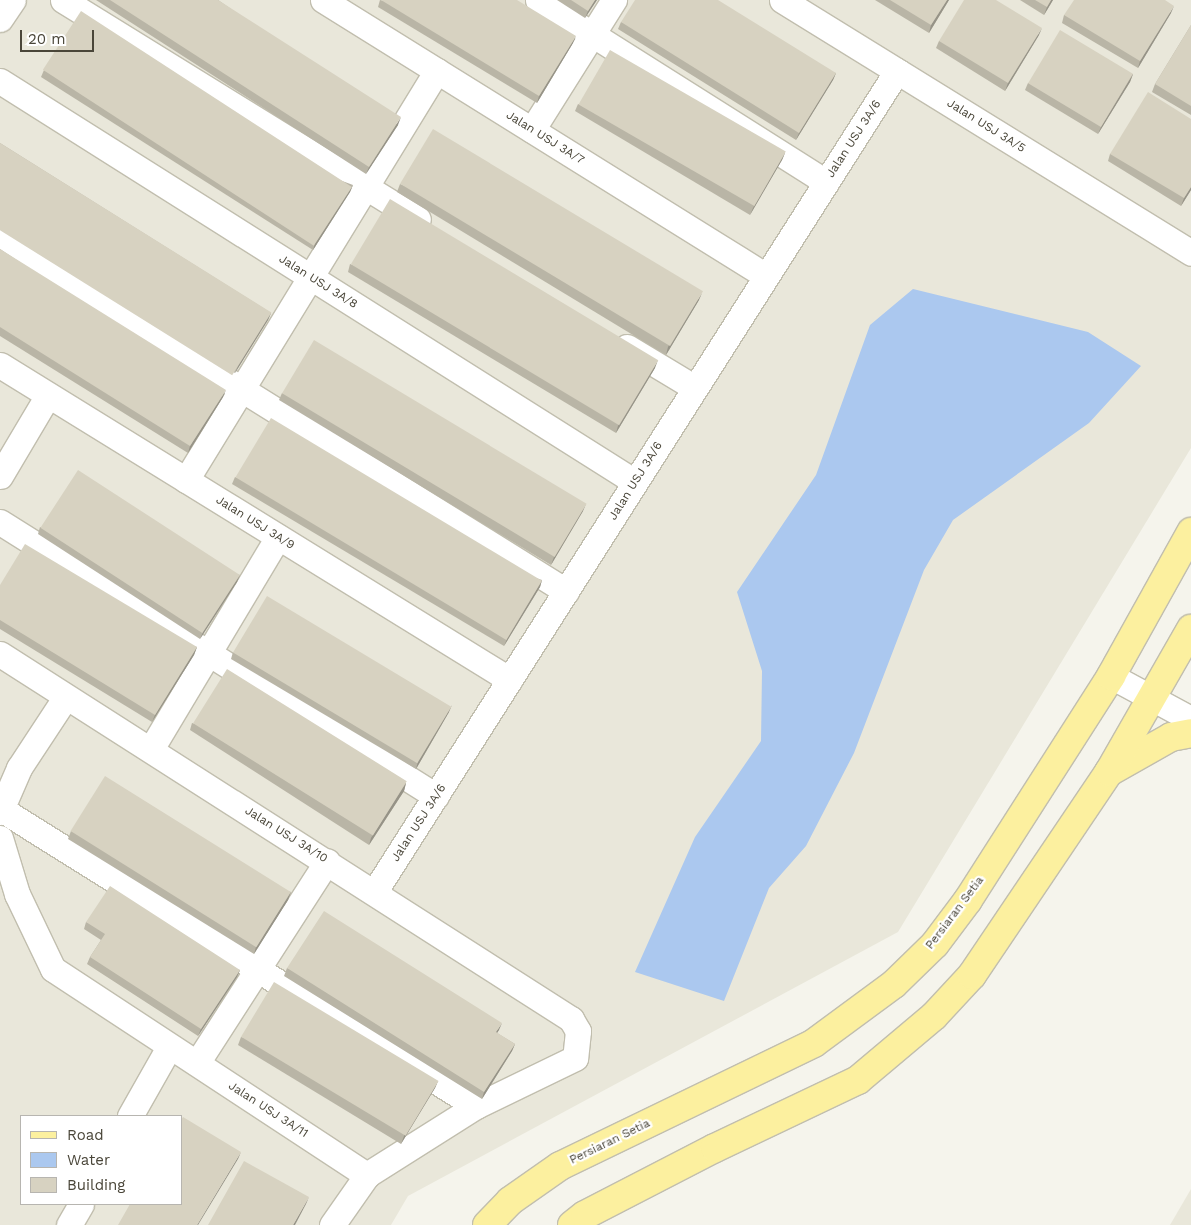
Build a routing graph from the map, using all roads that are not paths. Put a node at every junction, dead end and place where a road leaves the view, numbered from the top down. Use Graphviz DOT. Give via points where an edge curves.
graph roads {
  1 [pos="13,0"];
  2 [pos="63,0"];
  3 [pos="323,0"];
  4 [pos="538,0"];
  5 [pos="614,0"];
  6 [pos="782,0"];
  7 [pos="0,19"];
  8 [pos="592,34"];
  9 [pos="437,71"];
  10 [pos="897,71"];
  11 [pos="0,81"];
  12 [pos="532,130"];
  13 [pos="826,182"];
  14 [pos="366,187"];
  15 [pos="442,234"];
  16 [pos="0,239"];
  17 [pos="1191,253"];
  18 [pos="766,276"];
  19 [pos="311,277"];
  20 [pos="611,336"];
  21 [pos="0,365"];
  22 [pos="695,388"];
  23 [pos="242,389"];
  24 [pos="48,395"];
  25 [pos="0,476"];
  26 [pos="186,480"];
  27 [pos="635,482"];
  28 [pos="0,522"];
  29 [pos="1191,532"];
  30 [pos="278,537"];
  31 [pos="566,591"];
  32 [pos="1191,628"];
  33 [pos="209,653"];
  34 [pos="0,654"];
  35 [pos="1111,676"];
  36 [pos="510,680"];
  37 [pos="1150,696"];
  38 [pos="65,698"];
  39 [pos="1191,719"];
  40 [pos="1191,733"];
  41 [pos="151,750"];
  42 [pos="1109,772"];
  43 [pos="436,796"];
  44 [pos="1,811"];
  45 [pos="0,838"];
  46 [pos="327,861"];
  47 [pos="376,891"];
  48 [pos="258,968"];
  49 [pos="169,1047"];
  50 [pos="197,1063"];
  51 [pos="476,1106"];
  52 [pos="131,1115"];
  53 [pos="368,1175"];
  54 [pos="80,1205"];
  55 [pos="69,1225"];
  56 [pos="332,1225"];
  57 [pos="488,1225"];
  58 [pos="572,1225"];
  1 -- 7 [label="street"];
  2 -- 14 [label="street"];
  3 -- 9 [label="street, Jalan USJ 3A/7"];
  4 -- 8 [label="street"];
  5 -- 8 [label="street"];
  6 -- 10 [label="street, Jalan USJ 3A/5"];
  8 -- 12 [label="street"];
  8 -- 13 [label="street"];
  9 -- 12 [label="street, Jalan USJ 3A/7"];
  9 -- 14 [label="street"];
  10 -- 13 [label="street, Jalan USJ 3A/6"];
  10 -- 17 [label="street, Jalan USJ 3A/5"];
  11 -- 19 [label="street, Jalan USJ 3A/8"];
  12 -- 18 [label="street, Jalan USJ 3A/7"];
  13 -- 18 [label="street, Jalan USJ 3A/6"];
  14 -- 15 [label="street"];
  14 -- 19 [label="street"];
  16 -- 23 [label="street"];
  18 -- 22 [label="street, Jalan USJ 3A/6"];
  19 -- 23 [label="street"];
  19 -- 27 [label="street, Jalan USJ 3A/8"];
  20 -- 22 [label="street"];
  21 -- 24 [label="street, Jalan USJ 3A/9"];
  22 -- 27 [label="street, Jalan USJ 3A/6"];
  23 -- 26 [label="street"];
  23 -- 31 [label="street"];
  24 -- 25 [label="street"];
  24 -- 26 [label="street, Jalan USJ 3A/9"];
  26 -- 30 [label="street, Jalan USJ 3A/9"];
  27 -- 31 [label="street, Jalan USJ 3A/6"];
  28 -- 33 [label="street"];
  29 -- 35 [label="main road, Persiaran Setia"];
  30 -- 33 [label="street"];
  30 -- 36 [label="street, Jalan USJ 3A/9"];
  31 -- 36 [label="street, Jalan USJ 3A/6"];
  32 -- 37 [label="main road"];
  33 -- 41 [label="street"];
  33 -- 43 [label="street"];
  34 -- 38 [label="street, Jalan USJ 3A/10"];
  35 -- 37 [label="street"];
  35 -- 57 [label="main road, Persiaran Setia" via="968,900 935,944 894,984 814,1043 560,1166 510,1201"];
  36 -- 43 [label="street, Jalan USJ 3A/6"];
  37 -- 39 [label="street"];
  37 -- 42 [label="main road"];
  38 -- 41 [label="street, Jalan USJ 3A/10"];
  38 -- 44 [label="street" via="19,768"];
  40 -- 42 [label="main road" via="1170,737"];
  41 -- 46 [label="street, Jalan USJ 3A/10"];
  42 -- 58 [label="main road" via="972,975 927,1022 858,1080 715,1148 585,1215"];
  43 -- 47 [label="street, Jalan USJ 3A/6"];
  44 -- 48 [label="street"];
  45 -- 49 [label="street, Jalan USJ 3A/11" via="17,894 53,969"];
  46 -- 47 [label="street, Jalan USJ 3A/10"];
  46 -- 48 [label="street"];
  47 -- 51 [label="street, Jalan USJ 3A/10" via="571,1019 578,1031 575,1058"];
  48 -- 50 [label="street"];
  48 -- 51 [label="street"];
  49 -- 50 [label="street, Jalan USJ 3A/11"];
  49 -- 52 [label="street"];
  50 -- 53 [label="street, Jalan USJ 3A/11"];
  51 -- 53 [label="street"];
  53 -- 56 [label="street"];
  54 -- 55 [label="street"];
}
